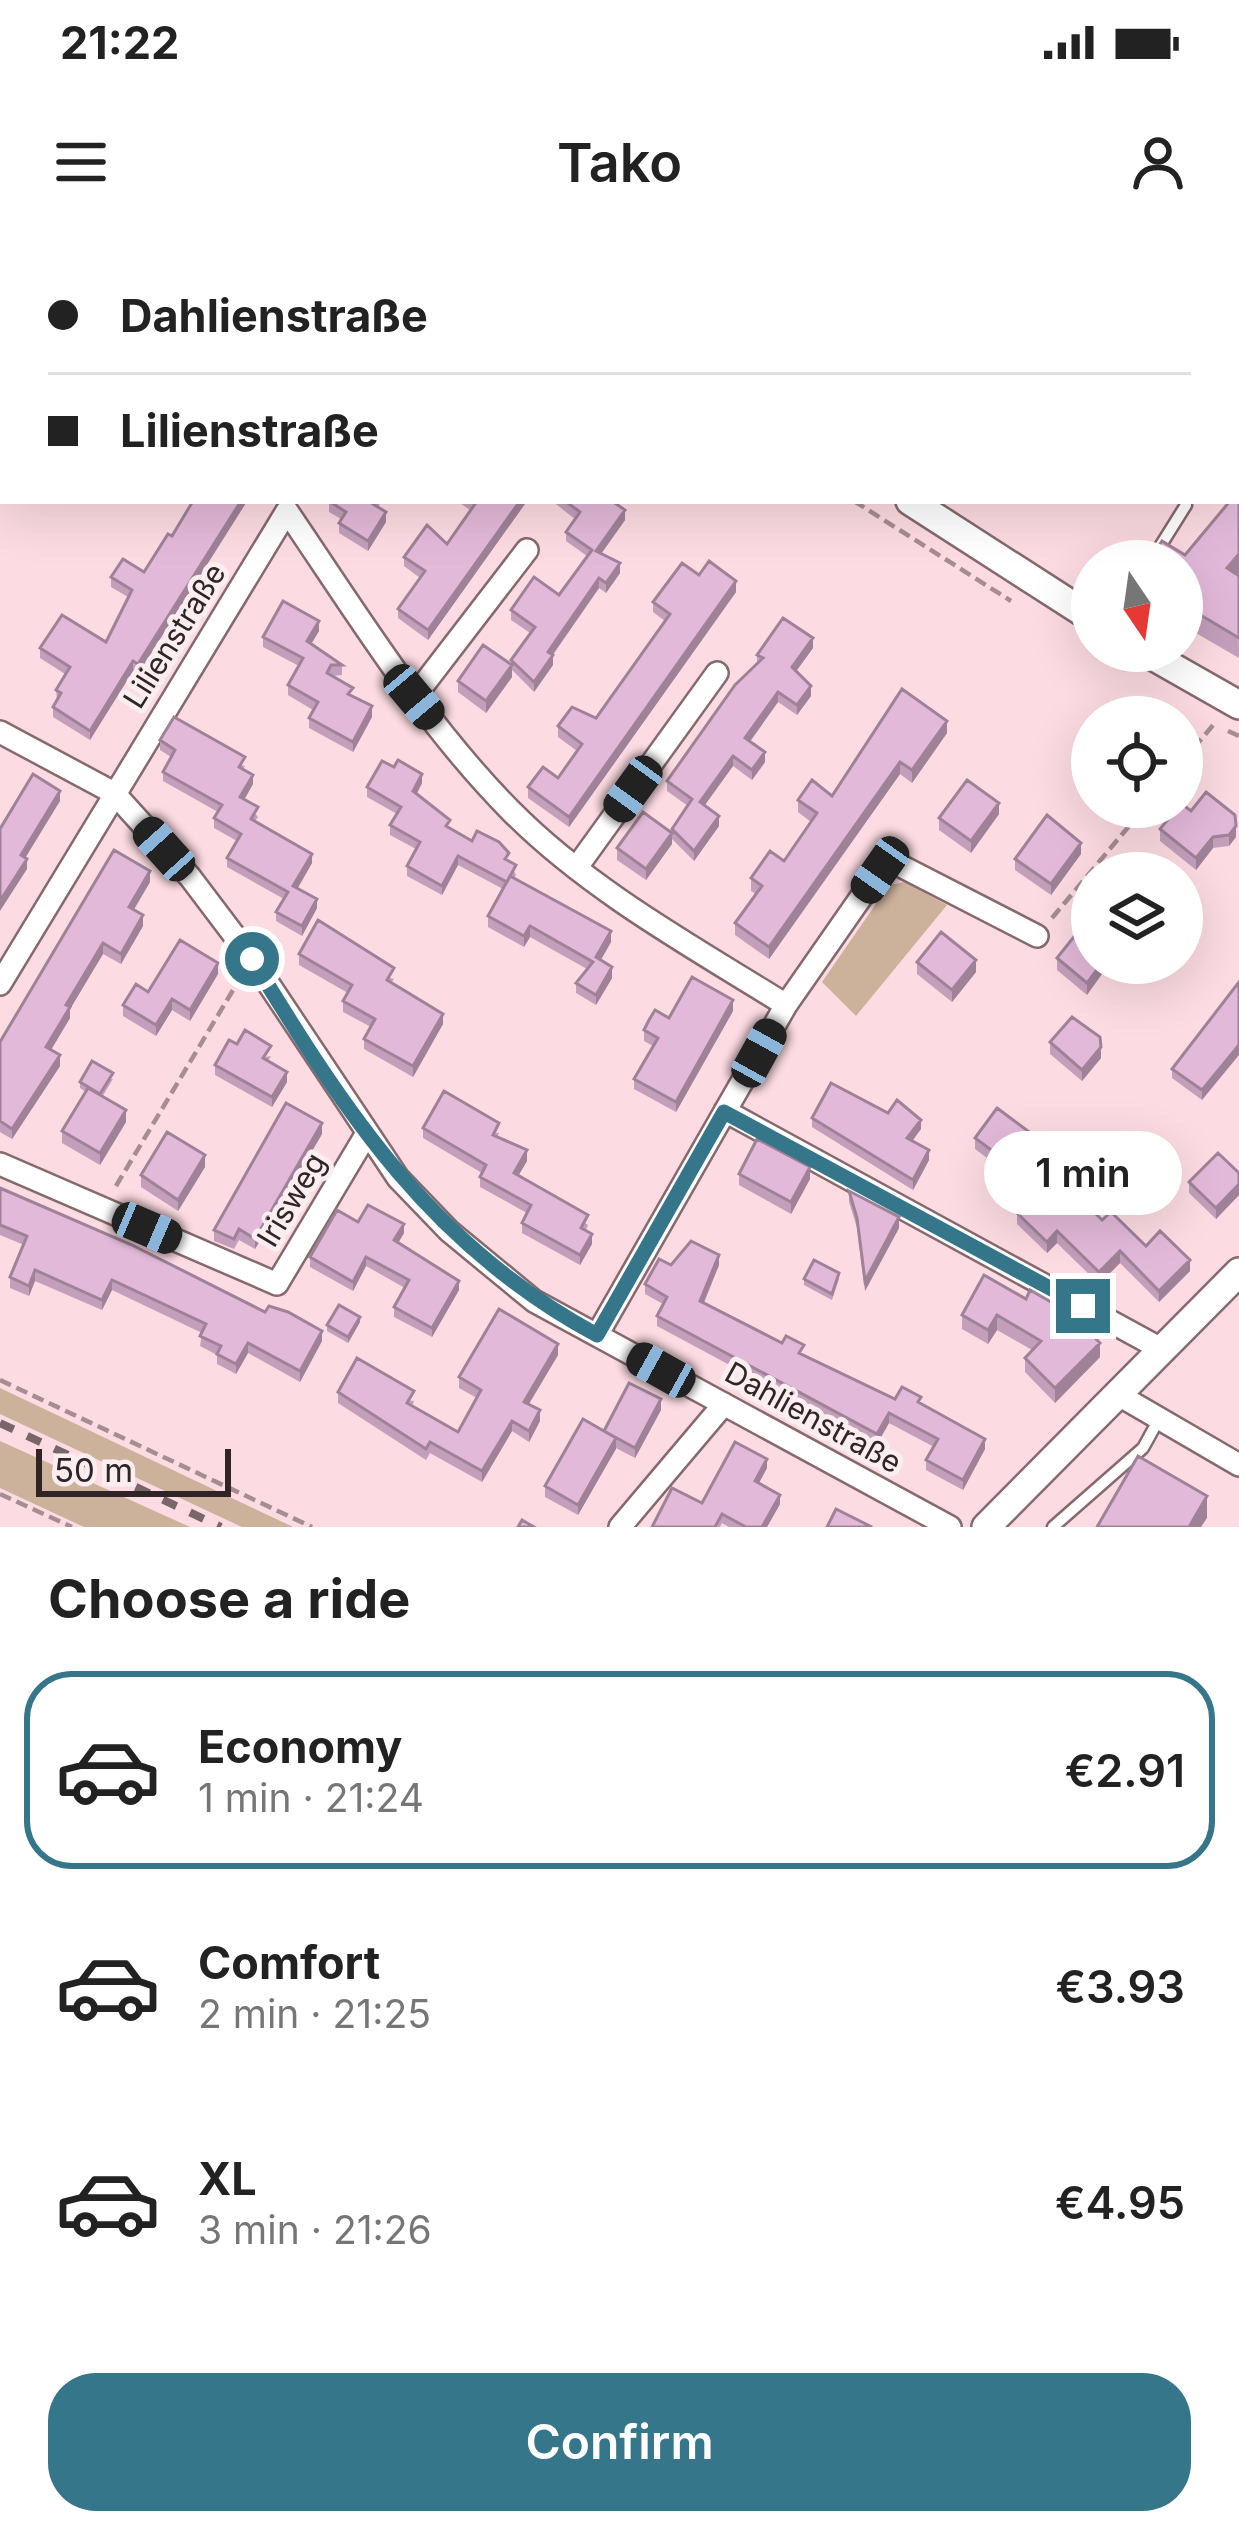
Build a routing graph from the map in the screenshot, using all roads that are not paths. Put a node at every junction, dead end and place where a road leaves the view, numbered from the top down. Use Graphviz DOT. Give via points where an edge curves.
graph roads {
  1 [pos="915,504"];
  2 [pos="1186,505"];
  3 [pos="291,506"];
  4 [pos="1164,540"];
  5 [pos="527,550"];
  6 [pos="1071,604"];
  7 [pos="1181,672"];
  8 [pos="717,673"];
  9 [pos="414,697"];
  10 [pos="1239,705"];
  11 [pos="0,732"];
  12 [pos="113,793"];
  13 [pos="577,867"];
  14 [pos="1036,936"];
  15 [pos="0,985"];
  16 [pos="786,1006"];
  17 [pos="724,1112"];
  18 [pos="365,1135"];
  19 [pos="0,1164"];
  20 [pos="1239,1272"];
  21 [pos="597,1335"];
  22 [pos="1161,1349"];
  23 [pos="1117,1394"];
  24 [pos="724,1404"];
  25 [pos="1159,1419"];
  26 [pos="1239,1465"];
  27 [pos="620,1527"];
  28 [pos="950,1527"];
  29 [pos="986,1527"];
  30 [pos="1053,1527"];
  1 -- 6 [label="street"];
  2 -- 4 [label="lane"];
  3 -- 9 [label="street, Lilienstraße"];
  3 -- 12 [label="street, Lilienstraße"];
  5 -- 9 [label="street"];
  7 -- 10 [label="street"];
  8 -- 13 [label="street"];
  9 -- 13 [label="street, Lilienstraße" via="512,812"];
  11 -- 12 [label="street, Dahlienstraße"];
  12 -- 15 [label="street"];
  12 -- 18 [label="street, Dahlienstraße" via="252,959"];
  13 -- 16 [label="street, Lilienstraße"];
  14 -- 16 [label="street" via="895,863 880,870"];
  16 -- 17 [label="street"];
  17 -- 21 [label="street"];
  17 -- 22 [label="street"];
  18 -- 19 [label="street, Irisweg" via="277,1284"];
  18 -- 21 [label="street, Dahlienstraße" via="449,1231 534,1301"];
  20 -- 22 [label="street"];
  21 -- 24 [label="street, Dahlienstraße"];
  22 -- 23 [label="street"];
  23 -- 25 [label="street"];
  23 -- 29 [label="street"];
  24 -- 27 [label="street"];
  24 -- 28 [label="street, Dahlienstraße"];
  25 -- 26 [label="street"];
  25 -- 30 [label="lane" via="1143,1448"];
}
